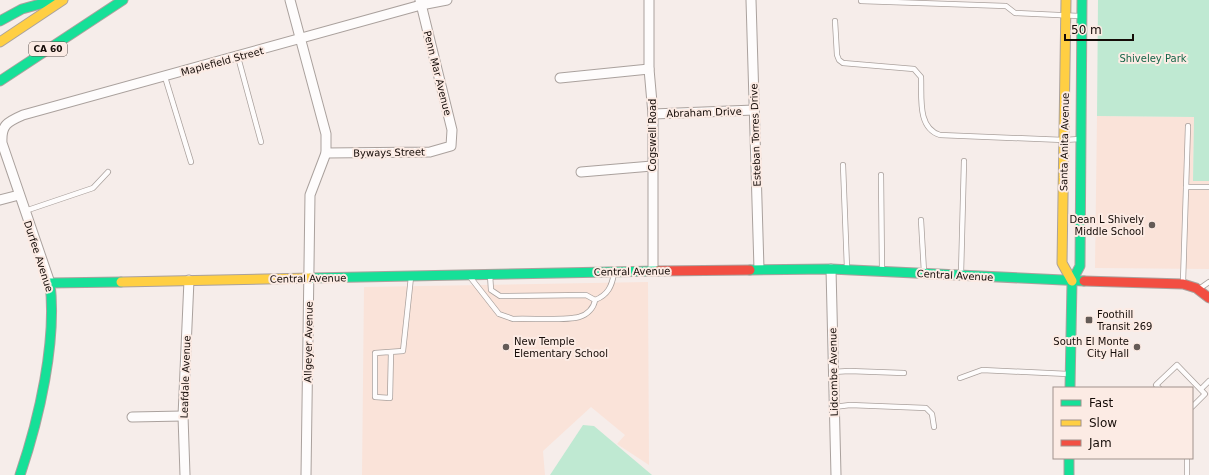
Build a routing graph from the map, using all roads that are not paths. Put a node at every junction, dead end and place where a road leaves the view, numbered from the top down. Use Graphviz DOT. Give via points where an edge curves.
graph roads {
  1 [pos="55,0"];
  2 [pos="64,0"];
  3 [pos="123,0"];
  4 [pos="290,0"];
  5 [pos="448,0"];
  6 [pos="648,0"];
  7 [pos="751,0"];
  8 [pos="1066,0"];
  9 [pos="1082,0"];
  10 [pos="861,1"];
  11 [pos="420,3"];
  12 [pos="1066,15"];
  13 [pos="1082,16"];
  14 [pos="97,17"];
  15 [pos="0,21"];
  16 [pos="835,21"];
  17 [pos="300,40"];
  18 [pos="0,42"];
  19 [pos="238,57"];
  20 [pos="649,69"];
  21 [pos="165,77"];
  22 [pos="560,78"];
  23 [pos="0,81"];
  24 [pos="12,84"];
  25 [pos="754,110"];
  26 [pos="653,114"];
  27 [pos="1188,126"];
  28 [pos="1,132"];
  29 [pos="1082,139"];
  30 [pos="1064,140"];
  31 [pos="261,142"];
  32 [pos="451,146"];
  33 [pos="326,153"];
  34 [pos="964,161"];
  35 [pos="191,162"];
  36 [pos="843,165"];
  37 [pos="652,166"];
  38 [pos="108,172"];
  39 [pos="580,172"];
  40 [pos="882,175"];
  41 [pos="1186,187"];
  42 [pos="1209,187"];
  43 [pos="19,195"];
  44 [pos="0,200"];
  45 [pos="24,211"];
  46 [pos="921,220"];
  47 [pos="759,269"];
  48 [pos="831,269"];
  49 [pos="848,270"];
  50 [pos="653,271"];
  51 [pos="614,272"];
  52 [pos="882,272"];
  53 [pos="467,274"];
  54 [pos="490,274"];
  55 [pos="924,274"];
  56 [pos="411,276"];
  57 [pos="961,276"];
  58 [pos="309,278"];
  59 [pos="189,280"];
  60 [pos="1072,281"];
  61 [pos="1209,282"];
  62 [pos="50,283"];
  63 [pos="1183,284"];
  64 [pos="1199,289"];
  65 [pos="1209,298"];
  66 [pos="595,300"];
  67 [pos="391,352"];
  68 [pos="833,372"];
  69 [pos="904,373"];
  70 [pos="1070,374"];
  71 [pos="960,378"];
  72 [pos="1209,381"];
  73 [pos="1070,387"];
  74 [pos="1156,387"];
  75 [pos="1201,389"];
  76 [pos="834,406"];
  77 [pos="1193,406"];
  78 [pos="184,416"];
  79 [pos="132,417"];
  80 [pos="934,427"];
  81 [pos="1069,459"];
  82 [pos="1187,459"];
  83 [pos="20,475"];
  84 [pos="186,475"];
  85 [pos="306,475"];
  86 [pos="836,475"];
  87 [pos="1069,475"];
  88 [pos="1187,475"];
  1 -- 15 [label="main road" via="22,9"];
  2 -- 18 [label="main road"];
  3 -- 14 [label="main road, CA 60"];
  4 -- 17 [label="street, Allgeyer Avenue"];
  5 -- 11 [label="street, Maplefield Street"];
  6 -- 20 [label="street, Cogswell Road"];
  7 -- 25 [label="street, Esteban Torres Drive"];
  8 -- 12 [label="main road, Santa Anita Avenue"];
  9 -- 13 [label="main road, Santa Anita Avenue"];
  10 -- 12 [label="lane" via="1006,6 1015,13"];
  11 -- 17 [label="street, Maplefield Street"];
  11 -- 32 [label="street, Penn Mar Avenue" via="452,130"];
  12 -- 13 [label="lane"];
  12 -- 30 [label="main road, Santa Anita Avenue"];
  13 -- 29 [label="main road, Santa Anita Avenue"];
  14 -- 23 [label="main road, CA 60"];
  14 -- 24 [label="main road"];
  16 -- 30 [label="lane" via="837,55 843,63 914,69 918,72 921,77 924,120 932,133"];
  17 -- 19 [label="street, Maplefield Street"];
  17 -- 33 [label="street, Allgeyer Avenue" via="326,134"];
  19 -- 21 [label="street, Maplefield Street"];
  19 -- 31 [label="lane"];
  20 -- 22 [label="street"];
  20 -- 26 [label="street, Cogswell Road"];
  21 -- 28 [label="street, Maplefield Street" via="23,115 4,126"];
  21 -- 35 [label="lane"];
  25 -- 26 [label="street, Abraham Drive"];
  25 -- 47 [label="street, Esteban Torres Drive"];
  26 -- 37 [label="street, Cogswell Road"];
  27 -- 41 [label="lane"];
  28 -- 43 [label="street, Durfee Avenue" via="2,143"];
  29 -- 30 [label="lane"];
  29 -- 60 [label="main road, Santa Anita Avenue" via="1080,266"];
  30 -- 60 [label="main road, Santa Anita Avenue" via="1062,263"];
  32 -- 33 [label="street, Byways Street" via="430,152"];
  33 -- 58 [label="street, Allgeyer Avenue" via="310,195"];
  34 -- 57 [label="lane"];
  36 -- 49 [label="lane"];
  37 -- 39 [label="street"];
  37 -- 50 [label="street, Cogswell Road"];
  38 -- 45 [label="lane" via="93,188"];
  40 -- 52 [label="lane"];
  41 -- 42 [label="lane"];
  41 -- 63 [label="lane"];
  43 -- 44 [label="street"];
  43 -- 45 [label="street, Durfee Avenue"];
  45 -- 62 [label="street, Durfee Avenue"];
  46 -- 55 [label="lane"];
  47 -- 48 [label="main road, Central Avenue"];
  47 -- 50 [label="main road, Central Avenue"];
  48 -- 49 [label="main road, Central Avenue"];
  48 -- 68 [label="street, Lidcombe Avenue"];
  49 -- 52 [label="main road, Central Avenue"];
  50 -- 51 [label="main road, Central Avenue"];
  51 -- 54 [label="main road, Central Avenue"];
  51 -- 66 [label="lane" via="612,285 602,297"];
  52 -- 55 [label="main road, Central Avenue"];
  53 -- 54 [label="main road, Central Avenue"];
  53 -- 56 [label="main road, Central Avenue"];
  53 -- 66 [label="lane" via="499,314 513,319 578,318 591,310"];
  54 -- 66 [label="lane" via="491,290 500,296 586,295"];
  55 -- 57 [label="main road, Central Avenue"];
  56 -- 58 [label="main road, Central Avenue"];
  56 -- 67 [label="lane" via="403,351"];
  57 -- 60 [label="main road, Central Avenue"];
  58 -- 59 [label="main road, Central Avenue"];
  58 -- 85 [label="street, Allgeyer Avenue"];
  59 -- 62 [label="main road, Central Avenue"];
  59 -- 78 [label="street, Leafdale Avenue"];
  60 -- 63 [label="main road, Central Avenue"];
  60 -- 70 [label="main road, Santa Anita Avenue"];
  61 -- 64 [label="lane"];
  62 -- 83 [label="main road, Durfee Avenue" via="53,327 40,402"];
  63 -- 64 [label="main road, Central Avenue"];
  64 -- 65 [label="main road, Central Avenue"];
  67 -- 67 [label="lane" via="375,352 375,397 390,398"];
  68 -- 69 [label="lane"];
  68 -- 76 [label="street, Lidcombe Avenue"];
  70 -- 71 [label="lane" via="982,370"];
  70 -- 73 [label="main road, Santa Anita Avenue"];
  72 -- 75 [label="lane"];
  74 -- 75 [label="lane" via="1177,365"];
  75 -- 77 [label="lane" via="1205,394"];
  76 -- 80 [label="lane" via="926,408 932,414"];
  76 -- 86 [label="street, Lidcombe Avenue"];
  78 -- 79 [label="street"];
  78 -- 84 [label="street, Leafdale Avenue"];
  81 -- 87 [label="main road"];
  82 -- 88 [label="lane"];
}
